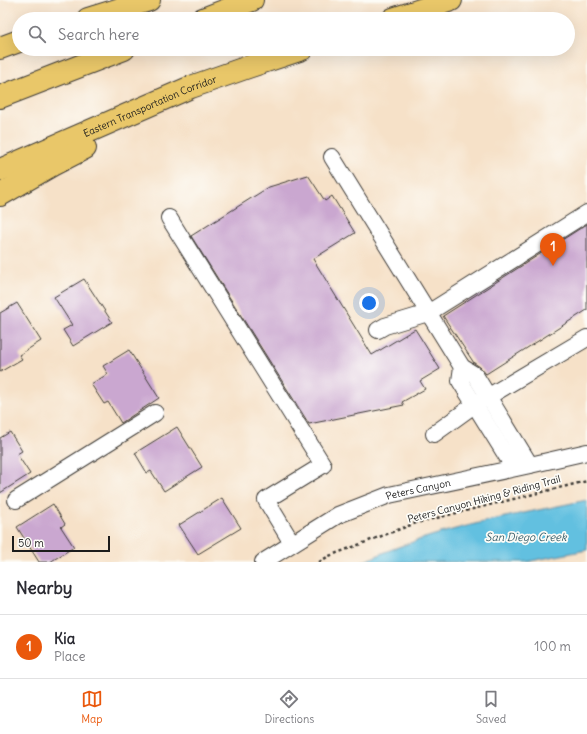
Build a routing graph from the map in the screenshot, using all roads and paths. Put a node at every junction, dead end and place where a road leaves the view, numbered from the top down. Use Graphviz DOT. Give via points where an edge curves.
graph roads {
  1 [pos="149,0"];
  2 [pos="252,0"];
  3 [pos="451,0"];
  4 [pos="110,12"];
  5 [pos="221,12"];
  6 [pos="414,12"];
  7 [pos="12,44"];
  8 [pos="0,48"];
  9 [pos="106,56"];
  10 [pos="281,56"];
  11 [pos="248,67"];
  12 [pos="0,97"];
  13 [pos="332,157"];
  14 [pos="0,170"];
  15 [pos="0,194"];
  16 [pos="587,213"];
  17 [pos="169,218"];
  18 [pos="428,313"];
  19 [pos="378,330"];
  20 [pos="587,338"];
  21 [pos="481,401"];
  22 [pos="155,413"];
  23 [pos="434,434"];
  24 [pos="587,452"];
  25 [pos="530,466"];
  26 [pos="514,468"];
  27 [pos="587,481"];
  28 [pos="16,500"];
  29 [pos="292,543"];
  30 [pos="263,562"];
  31 [pos="318,562"];
  1 -- 4 [label="highway"];
  2 -- 5 [label="highway"];
  3 -- 6 [label="highway"];
  7 -- 8 [label="highway"];
  9 -- 12 [label="highway"];
  10 -- 11 [label="highway, Eastern Transportation Corridor"];
  11 -- 14 [label="highway, Eastern Transportation Corridor" via="192,87"];
  11 -- 15 [label="highway" via="52,165"];
  13 -- 18 [label="street"];
  16 -- 18 [label="street"];
  17 -- 29 [label="street" via="323,465 266,500"];
  18 -- 19 [label="street"];
  18 -- 21 [label="street" via="462,367 460,381"];
  20 -- 21 [label="street"];
  21 -- 23 [label="street"];
  21 -- 25 [label="street"];
  21 -- 26 [label="street"];
  22 -- 28 [label="street"];
  24 -- 25 [label="street, Peters Canyon"];
  25 -- 26 [label="street, Peters Canyon"];
  26 -- 29 [label="street, Peters Canyon" via="390,495 338,515"];
  27 -- 31 [label="path, Peters Canyon Hiking & Riding Trail" via="416,524"];
  29 -- 30 [label="street, Peters Canyon"];
}
